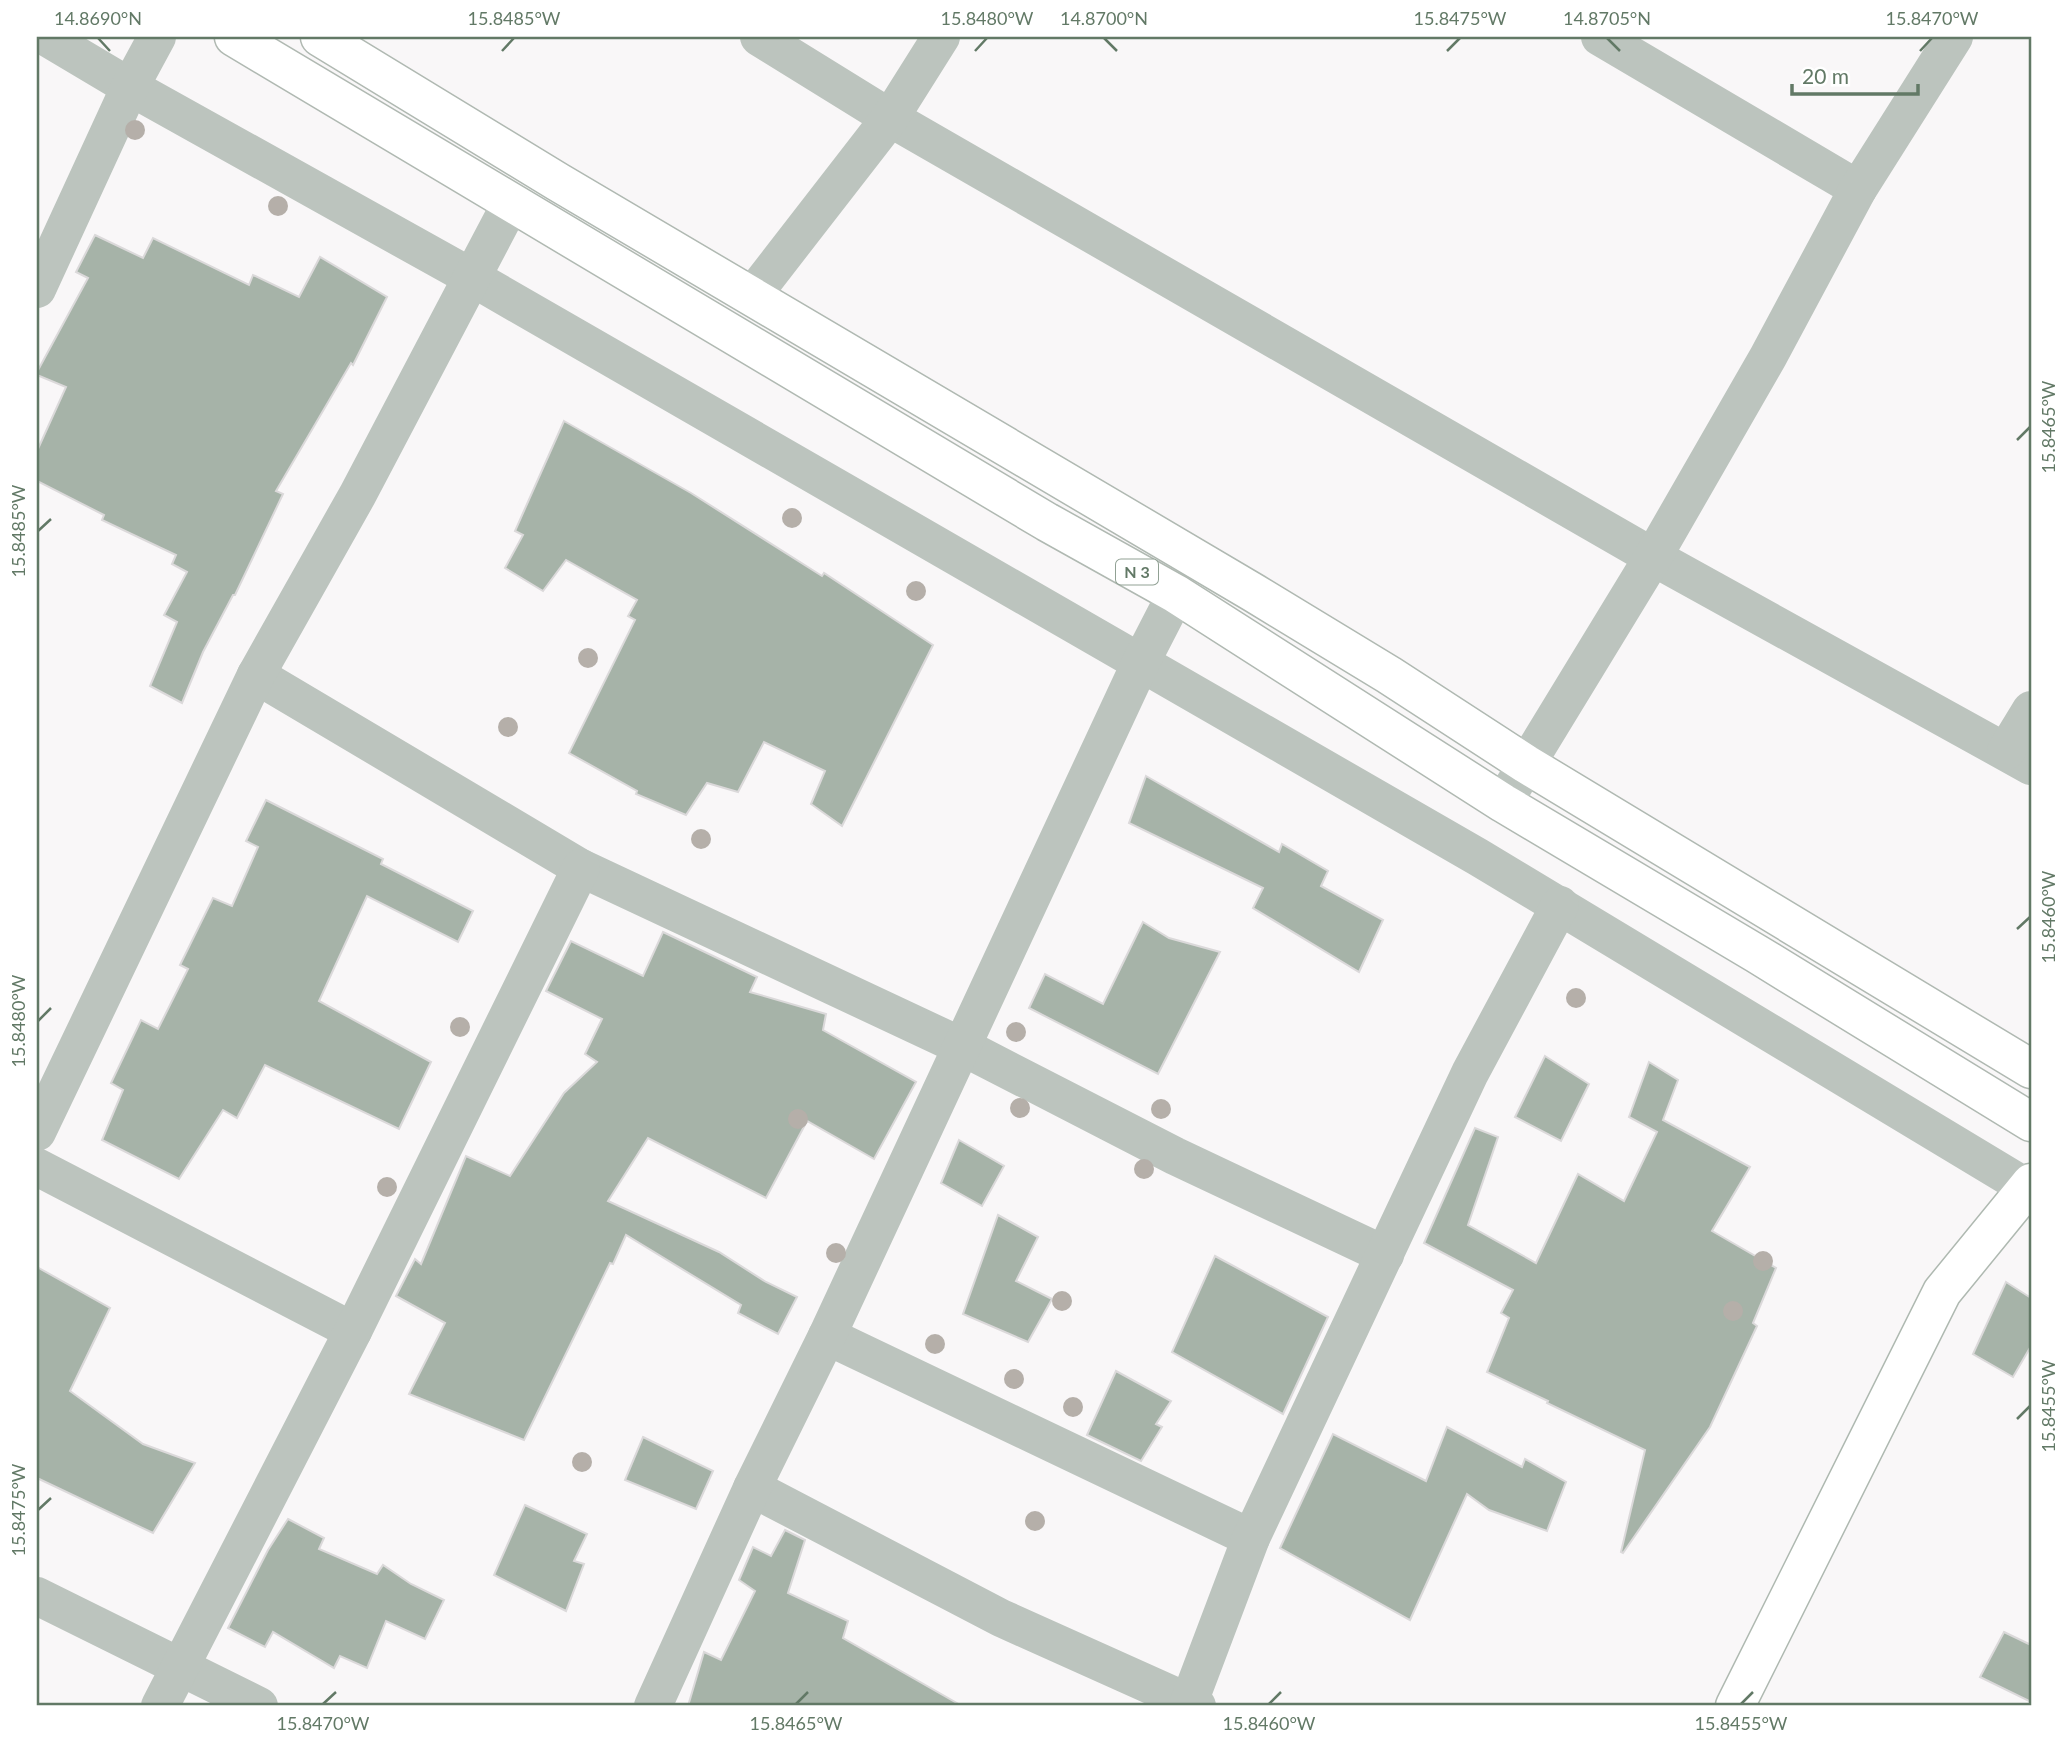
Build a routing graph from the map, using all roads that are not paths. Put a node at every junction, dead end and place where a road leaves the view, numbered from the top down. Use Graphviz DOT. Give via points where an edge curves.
graph roads {
  1 [pos="46,37"];
  2 [pos="156,37"];
  3 [pos="234,37"];
  4 [pos="320,37"];
  5 [pos="759,37"];
  6 [pos="941,37"];
  7 [pos="1600,37"];
  8 [pos="1954,37"];
  9 [pos="130,87"];
  10 [pos="890,118"];
  11 [pos="1858,189"];
  12 [pos="511,202"];
  13 [pos="471,277"];
  14 [pos="37,289"];
  15 [pos="752,296"];
  16 [pos="1653,557"];
  17 [pos="1176,594"];
  18 [pos="1141,662"];
  19 [pos="256,675"];
  20 [pos="2031,710"];
  21 [pos="2019,758"];
  22 [pos="1526,764"];
  23 [pos="1503,803"];
  24 [pos="581,868"];
  25 [pos="1560,905"];
  26 [pos="963,1047"];
  27 [pos="2031,1069"];
  28 [pos="2031,1122"];
  29 [pos="37,1132"];
  30 [pos="37,1167"];
  31 [pos="2030,1187"];
  32 [pos="1385,1255"];
  33 [pos="353,1331"];
  34 [pos="827,1336"];
  35 [pos="752,1488"];
  36 [pos="1251,1538"];
  37 [pos="37,1596"];
  38 [pos="180,1667"];
  39 [pos="1193,1704"];
  40 [pos="160,1706"];
  41 [pos="259,1706"];
  42 [pos="653,1706"];
  43 [pos="1735,1706"];
  1 -- 9 [label="street"];
  2 -- 9 [label="street"];
  3 -- 12 [label="main road, N 3"];
  4 -- 15 [label="main road, N 3"];
  5 -- 10 [label="street"];
  6 -- 10 [label="street"];
  7 -- 11 [label="street"];
  8 -- 11 [label="street"];
  9 -- 13 [label="street"];
  9 -- 14 [label="street"];
  10 -- 15 [label="street"];
  10 -- 16 [label="street"];
  11 -- 16 [label="street"];
  12 -- 13 [label="street"];
  12 -- 17 [label="main road, N 3"];
  13 -- 18 [label="street"];
  13 -- 19 [label="street" via="358,494"];
  15 -- 22 [label="main road, N 3" via="1254,593"];
  16 -- 21 [label="street"];
  16 -- 22 [label="street"];
  17 -- 18 [label="street"];
  17 -- 23 [label="main road, N 3"];
  18 -- 25 [label="street"];
  18 -- 26 [label="street"];
  19 -- 24 [label="street"];
  19 -- 29 [label="street"];
  20 -- 21 [label="street"];
  22 -- 23 [label="street"];
  22 -- 27 [label="main road, N 3"];
  23 -- 28 [label="main road, N 3"];
  24 -- 26 [label="street"];
  24 -- 33 [label="street"];
  25 -- 31 [label="street"];
  25 -- 32 [label="street" via="1470,1073"];
  26 -- 32 [label="street" via="1175,1156"];
  26 -- 34 [label="street"];
  30 -- 33 [label="street"];
  31 -- 43 [label="main road" via="1942,1292"];
  32 -- 36 [label="street"];
  33 -- 38 [label="street"];
  34 -- 35 [label="street"];
  34 -- 36 [label="street"];
  35 -- 39 [label="street" via="1000,1618"];
  35 -- 42 [label="street"];
  36 -- 39 [label="street"];
  37 -- 38 [label="street"];
  38 -- 40 [label="street"];
  38 -- 41 [label="street"];
}
